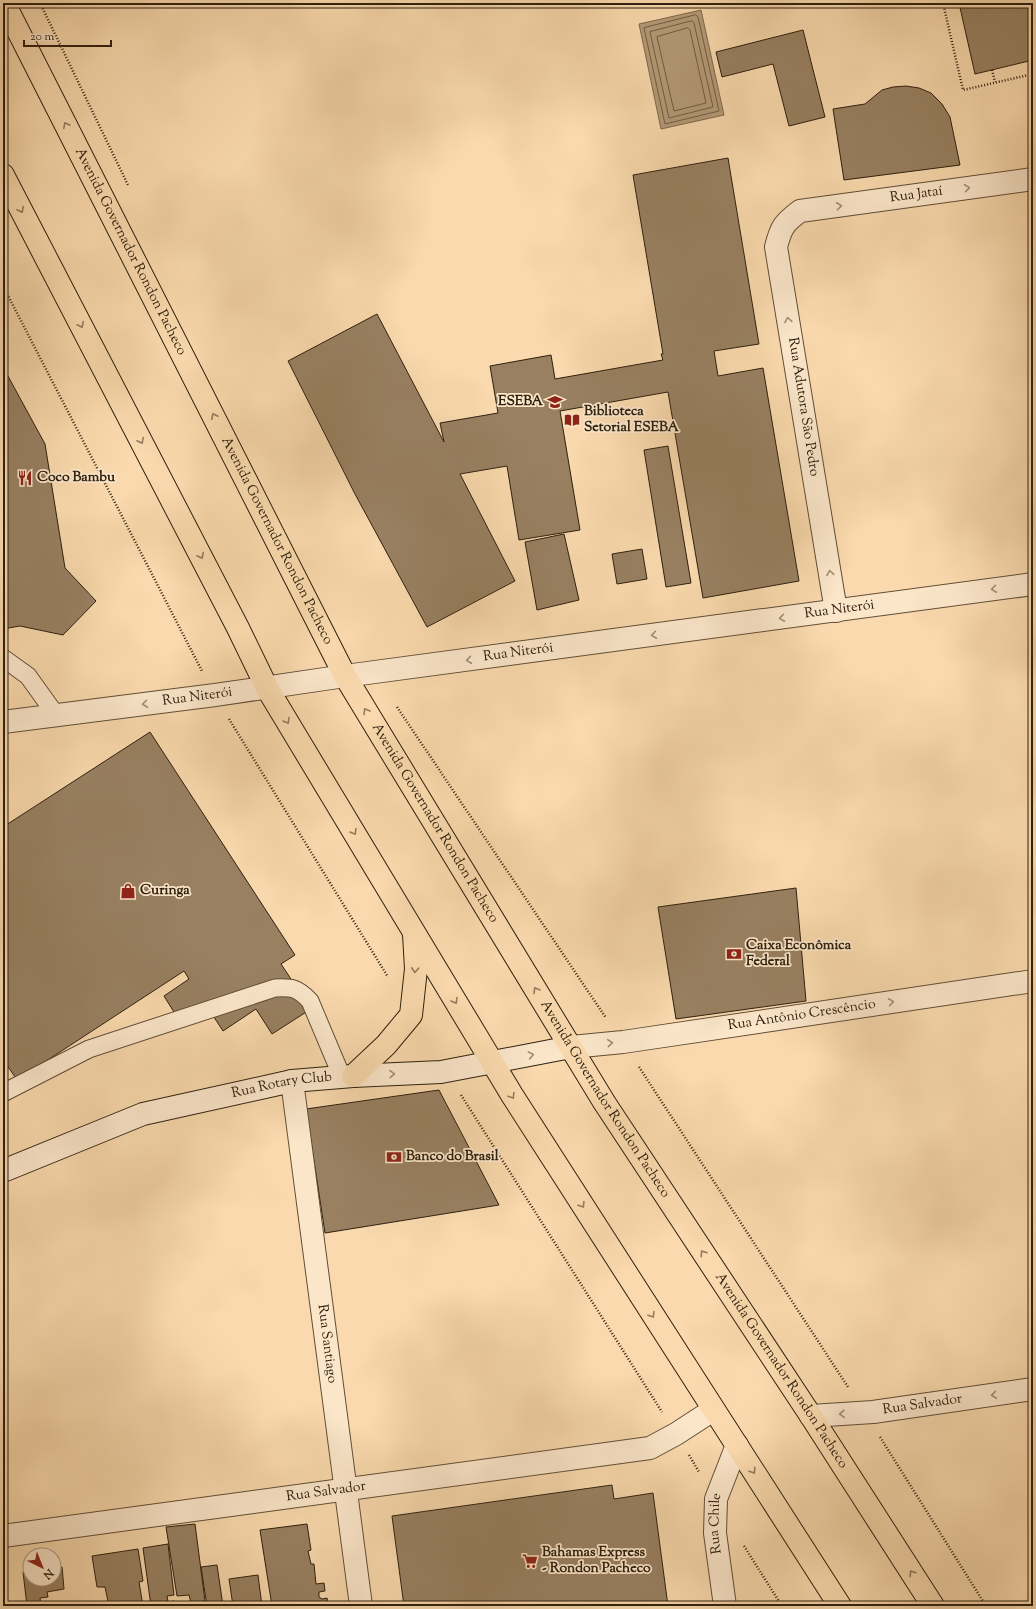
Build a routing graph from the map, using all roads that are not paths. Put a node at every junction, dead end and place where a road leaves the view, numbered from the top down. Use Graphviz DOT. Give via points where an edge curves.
graph roads {
  1 [pos="4,3"];
  2 [pos="3,175"];
  3 [pos="1033,179"];
  4 [pos="800,211"];
  5 [pos="1033,584"];
  6 [pos="836,611"];
  7 [pos="3,658"];
  8 [pos="345,676"];
  9 [pos="267,688"];
  10 [pos="56,715"];
  11 [pos="3,722"];
  12 [pos="414,931"];
  13 [pos="1033,981"];
  14 [pos="571,1047"];
  15 [pos="492,1062"];
  16 [pos="348,1076"];
  17 [pos="292,1080"];
  18 [pos="3,1093"];
  19 [pos="3,1171"];
  20 [pos="1033,1389"];
  21 [pos="713,1410"];
  22 [pos="811,1416"];
  23 [pos="736,1445"];
  24 [pos="346,1490"];
  25 [pos="3,1536"];
  26 [pos="361,1606"];
  27 [pos="725,1606"];
  28 [pos="840,1606"];
  29 [pos="933,1606"];
  8 -- 1 [label="main road, Avenida Governador Rondon Pacheco, one-way"];
  2 -- 9 [label="main road, one-way"];
  4 -- 3 [label="street, Rua Jataí, one-way"];
  6 -- 4 [label="street, Rua Adutora São Pedro, one-way" via="776,247 786,221"];
  5 -- 6 [label="street, Rua Niterói, one-way"];
  6 -- 8 [label="street, Rua Niterói, one-way"];
  7 -- 10 [label="lane" via="28,676"];
  8 -- 9 [label="street, Rua Niterói"];
  14 -- 8 [label="main road, Avenida Governador Rondon Pacheco, one-way"];
  9 -- 10 [label="street, Rua Niterói, one-way"];
  9 -- 12 [label="main road, one-way"];
  10 -- 11 [label="street, Rua Niterói"];
  12 -- 15 [label="main road, one-way"];
  12 -- 16 [label="main road, one-way" via="416,969 411,1015 386,1046"];
  14 -- 13 [label="street, Rua Antônio Crescêncio, one-way" via="623,1042"];
  15 -- 14 [label="street, Rua Rotary Club, one-way"];
  22 -- 14 [label="main road, Avenida Governador Rondon Pacheco, one-way" via="611,1113"];
  16 -- 15 [label="street, Rua Rotary Club, one-way" via="446,1071"];
  15 -- 21 [label="main road, one-way"];
  16 -- 17 [label="street, Rua Rotary Club"];
  16 -- 18 [label="lane" via="310,1001 301,992 289,987 275,988 89,1049"];
  17 -- 19 [label="street, Rua Rotary Club" via="143,1114"];
  17 -- 24 [label="street, Rua Santiago"];
  20 -- 22 [label="street, Rua Salvador, one-way" via="865,1413"];
  21 -- 23 [label="main road"];
  21 -- 24 [label="street, Rua Salvador" via="650,1448"];
  29 -- 22 [label="main road, Avenida Governador Rondon Pacheco, one-way"];
  23 -- 27 [label="street, Rua Chile" via="716,1499 715,1533"];
  23 -- 28 [label="main road, one-way"];
  24 -- 25 [label="street, Rua Salvador"];
  24 -- 26 [label="street, Rua Santiago"];
}
